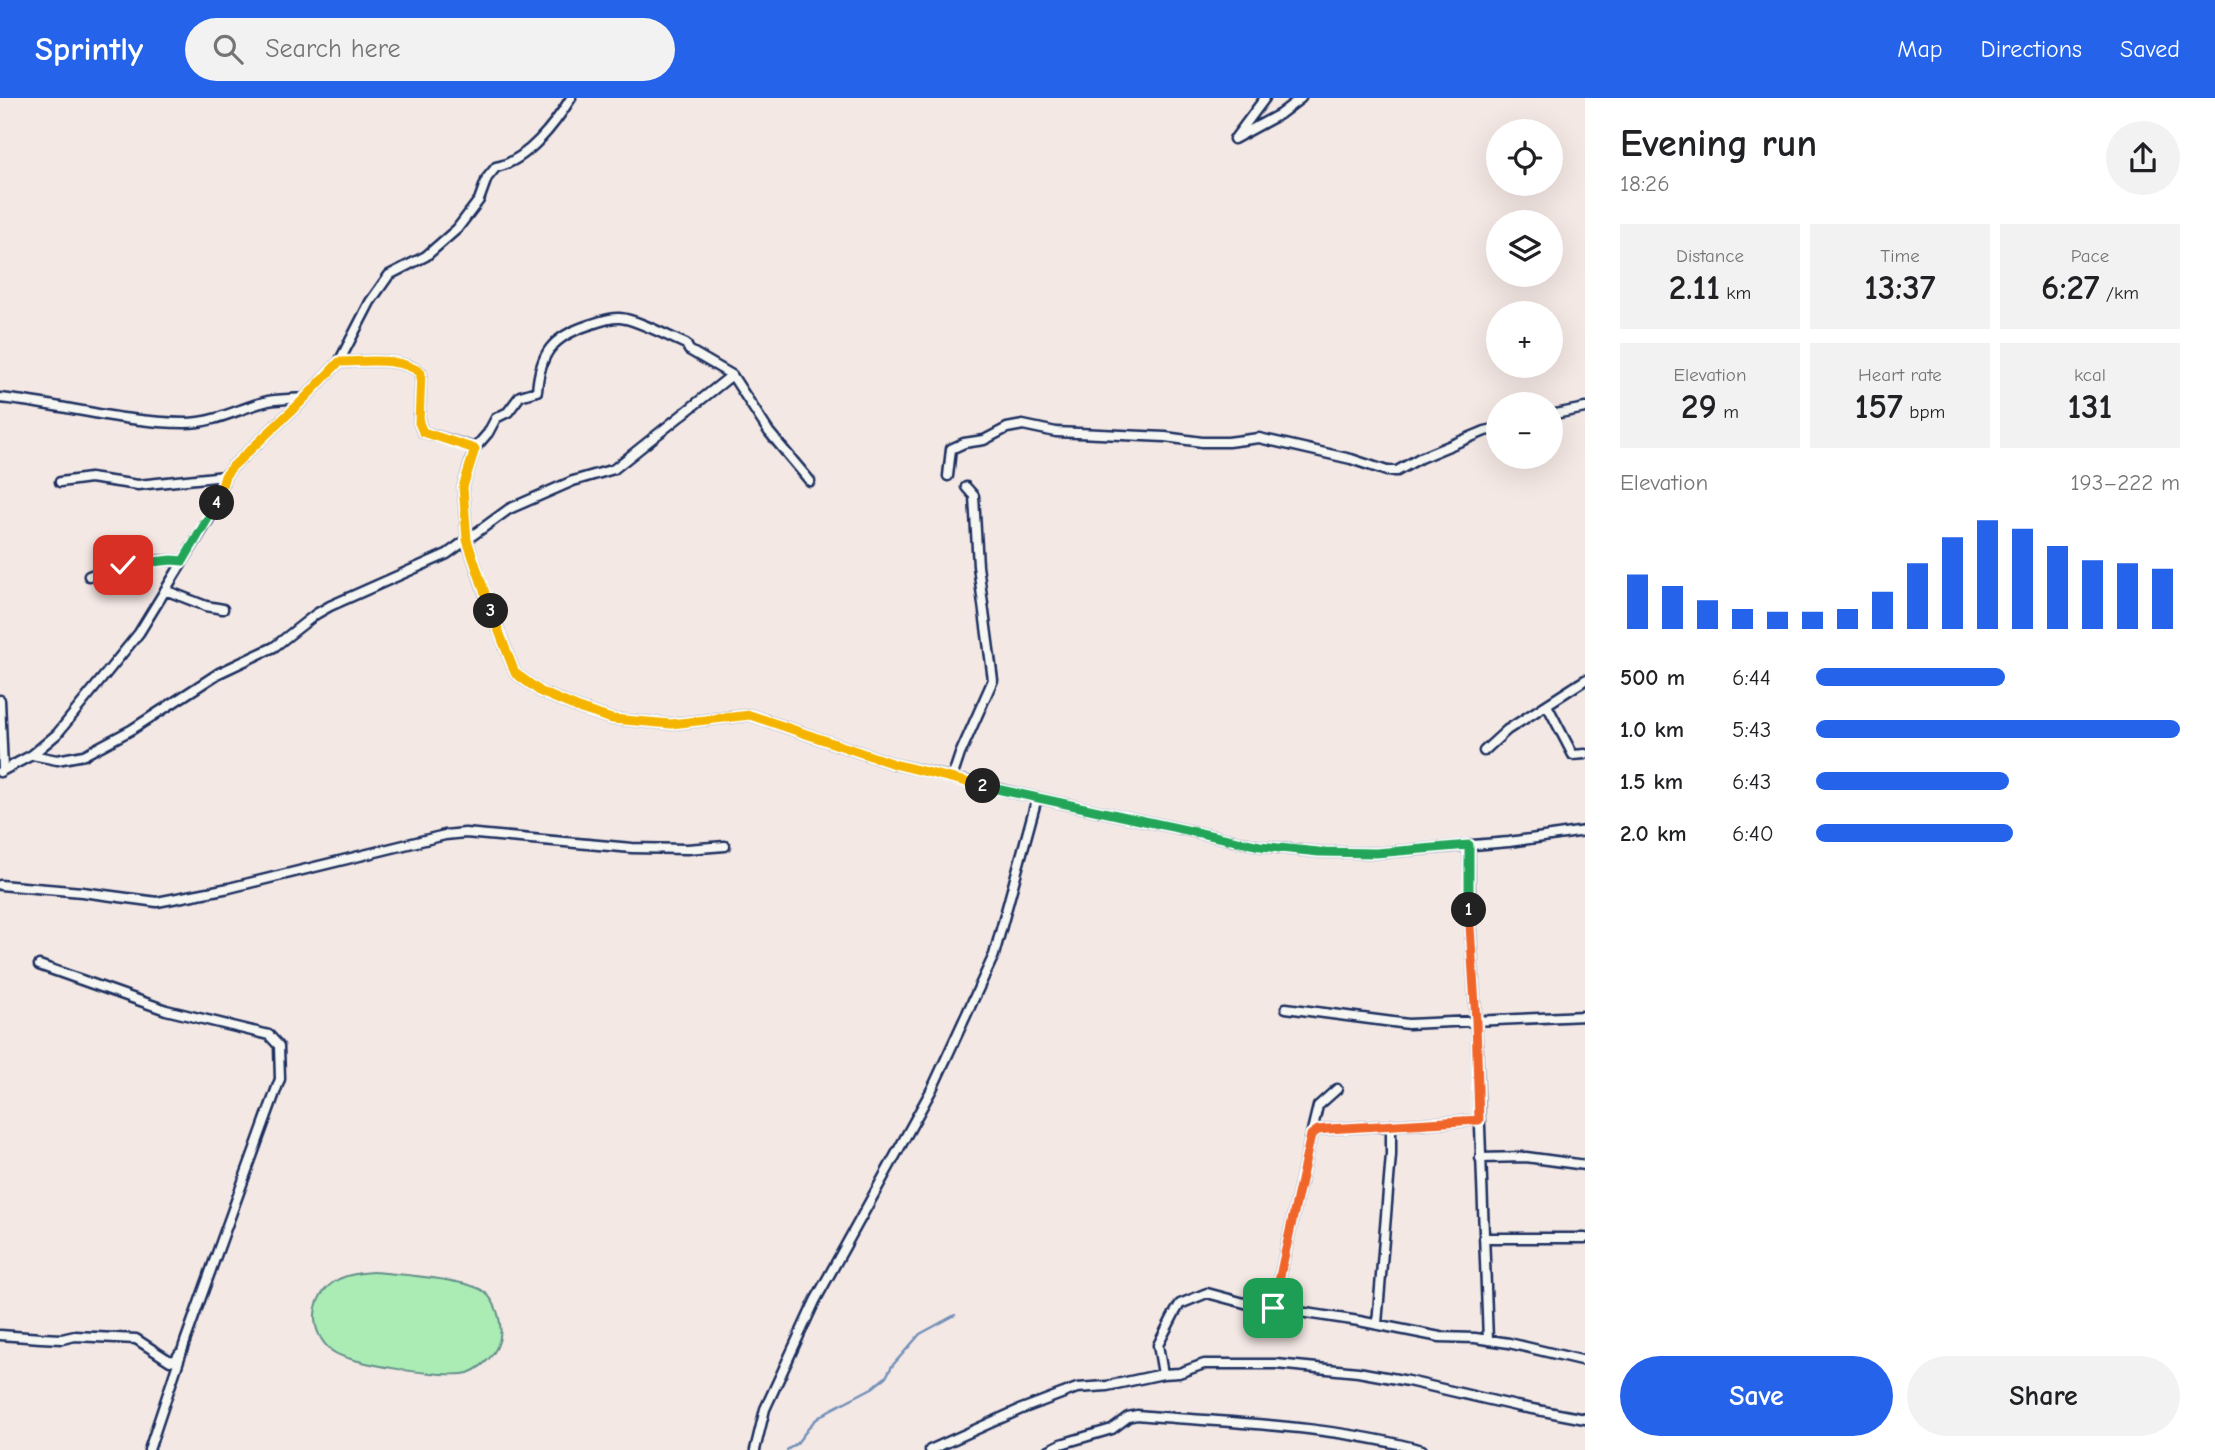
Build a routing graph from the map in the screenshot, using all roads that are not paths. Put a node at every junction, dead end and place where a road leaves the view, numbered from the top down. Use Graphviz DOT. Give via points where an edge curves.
graph roads {
  1 [pos="571,98"];
  2 [pos="1265,98"];
  3 [pos="1301,98"];
  4 [pos="339,362"];
  5 [pos="732,375"];
  6 [pos="0,398"];
  7 [pos="305,398"];
  8 [pos="1585,408"];
  9 [pos="1563,412"];
  10 [pos="1486,433"];
  11 [pos="475,449"];
  12 [pos="948,475"];
  13 [pos="225,476"];
  14 [pos="810,481"];
  15 [pos="60,482"];
  16 [pos="966,487"];
  17 [pos="467,540"];
  18 [pos="183,561"];
  19 [pos="89,576"];
  20 [pos="165,590"];
  21 [pos="223,609"];
  22 [pos="1585,680"];
  23 [pos="0,700"];
  24 [pos="1546,705"];
  25 [pos="1484,751"];
  26 [pos="1585,754"];
  27 [pos="32,755"];
  28 [pos="1,770"];
  29 [pos="952,778"];
  30 [pos="1037,798"];
  31 [pos="1585,831"];
  32 [pos="1469,845"];
  33 [pos="725,846"];
  34 [pos="0,885"];
  35 [pos="39,965"];
  36 [pos="1286,1008"];
  37 [pos="1585,1016"];
  38 [pos="1476,1021"];
  39 [pos="1337,1089"];
  40 [pos="1479,1120"];
  41 [pos="1391,1125"];
  42 [pos="1311,1135"];
  43 [pos="1480,1157"];
  44 [pos="1585,1164"];
  45 [pos="1484,1238"];
  46 [pos="1585,1238"];
  47 [pos="1273,1308"];
  48 [pos="1377,1324"];
  49 [pos="0,1335"];
  50 [pos="186,1339"];
  51 [pos="1488,1340"];
  52 [pos="1585,1361"];
  53 [pos="1163,1374"];
  54 [pos="1585,1419"];
  55 [pos="149,1450"];
  56 [pos="755,1450"];
  57 [pos="930,1450"];
  58 [pos="1048,1450"];
  59 [pos="1422,1450"];
  1 -- 4 [label="street" via="545,134 508,164 496,167 457,229 426,256 389,275"];
  2 -- 3 [label="street" via="1234,139"];
  4 -- 7 [label="street"];
  4 -- 11 [label="street" via="413,367 421,373 419,423 423,432"];
  5 -- 11 [label="street" via="686,344 622,318 606,319 552,344 539,368 537,391 520,396 508,412 496,418"];
  5 -- 14 [label="street" via="769,432"];
  5 -- 17 [label="street" via="614,469 516,506"];
  6 -- 7 [label="street" via="110,417 184,423 208,421 270,401"];
  7 -- 13 [label="street"];
  8 -- 9 [label="street"];
  10 -- 12 [label="street" via="1398,471 1387,471 1259,438 1202,442 1056,432 1023,425 951,449"];
  11 -- 17 [label="street" via="463,487"];
  13 -- 15 [label="street" via="138,485 90,478"];
  13 -- 18 [label="street" via="215,509"];
  16 -- 29 [label="street" via="974,496 993,680"];
  17 -- 27 [label="street" via="427,565 316,614 274,647 219,673 84,755 57,760"];
  17 -- 29 [label="street" via="515,673 541,692 612,719 671,724 750,715 894,764"];
  18 -- 19 [label="street" via="123,565"];
  18 -- 20 [label="street"];
  20 -- 21 [label="street"];
  20 -- 27 [label="street" via="139,633 57,734"];
  22 -- 24 [label="street"];
  23 -- 28 [label="street"];
  24 -- 25 [label="street"];
  24 -- 26 [label="street" via="1573,755"];
  27 -- 28 [label="street"];
  29 -- 30 [label="street"];
  30 -- 32 [label="street" via="1260,846 1376,853"];
  30 -- 56 [label="street" via="994,956 932,1089 815,1301 765,1409"];
  31 -- 32 [label="street"];
  32 -- 38 [label="street"];
  33 -- 34 [label="street" via="632,848 465,833 157,902"];
  35 -- 50 [label="street" via="166,1010 269,1035 279,1046 280,1079"];
  36 -- 38 [label="street" via="1408,1024"];
  37 -- 38 [label="street"];
  38 -- 40 [label="street"];
  39 -- 42 [label="street" via="1318,1106"];
  40 -- 41 [label="street"];
  40 -- 43 [label="street"];
  41 -- 42 [label="street" via="1318,1130"];
  41 -- 48 [label="street"];
  42 -- 47 [label="street"];
  43 -- 44 [label="street"];
  43 -- 45 [label="street"];
  45 -- 46 [label="street"];
  45 -- 51 [label="street"];
  47 -- 48 [label="street"];
  47 -- 53 [label="street" via="1207,1293 1189,1298 1180,1304 1158,1345"];
  48 -- 51 [label="street" via="1440,1337"];
  49 -- 50 [label="street" via="136,1339 170,1361 176,1360"];
  50 -- 55 [label="street"];
  51 -- 52 [label="street"];
  53 -- 54 [label="street" via="1204,1364 1276,1364 1358,1372"];
  53 -- 57 [label="street" via="1077,1388"];
  58 -- 59 [label="street" via="1112,1429 1137,1415 1338,1433"];
}
